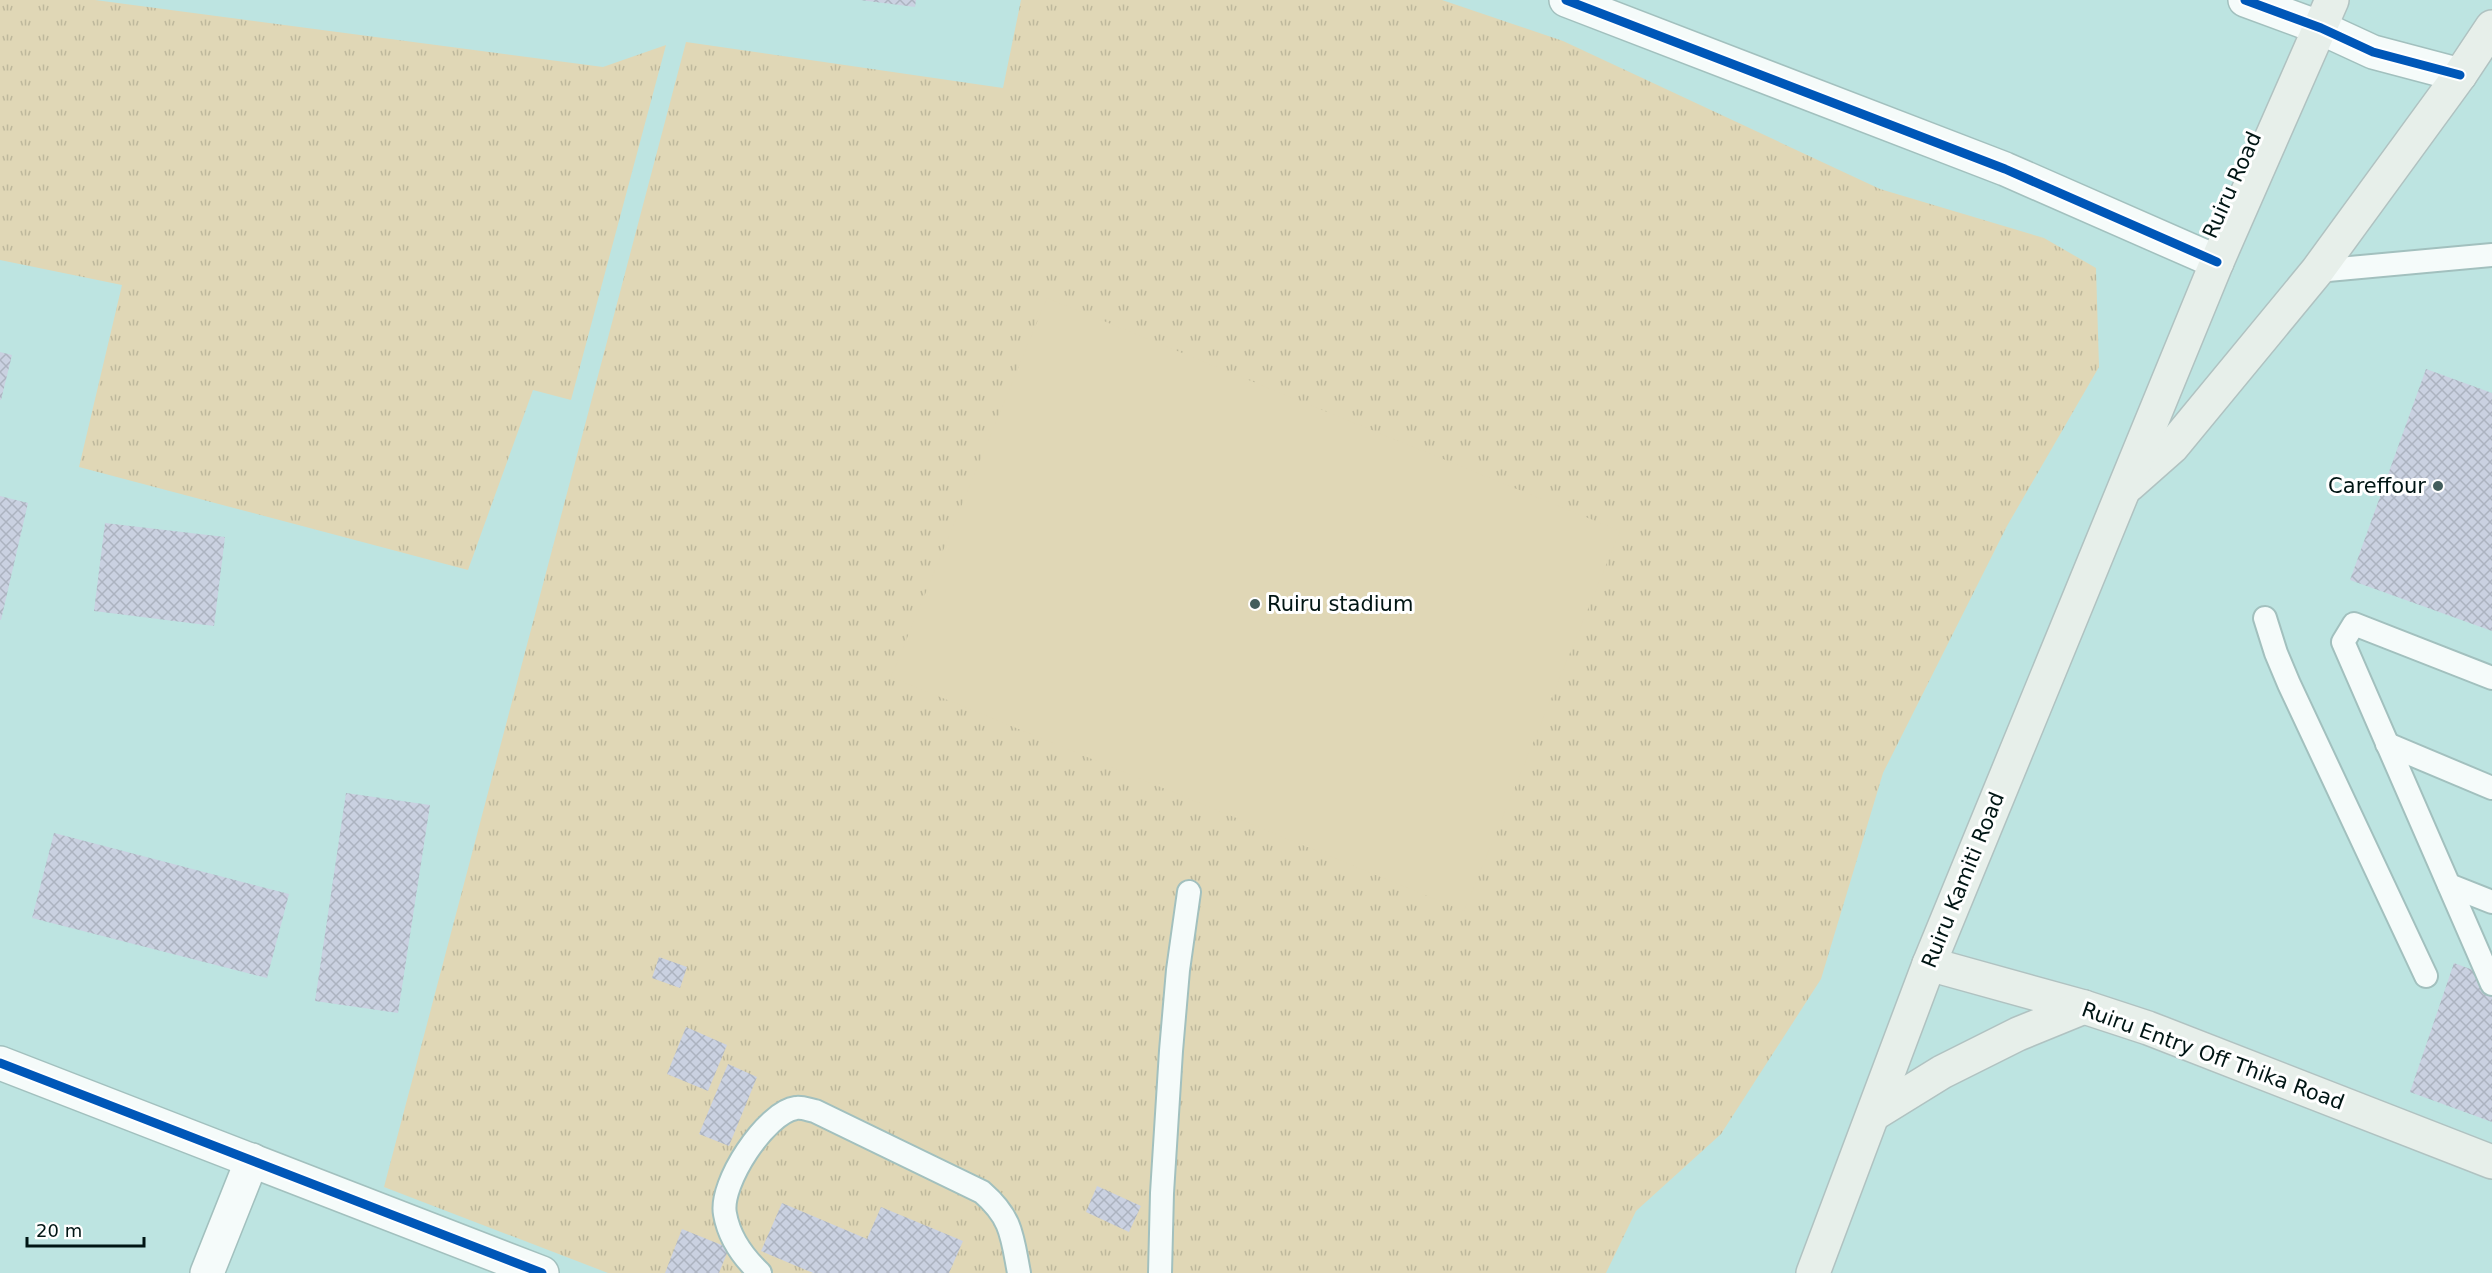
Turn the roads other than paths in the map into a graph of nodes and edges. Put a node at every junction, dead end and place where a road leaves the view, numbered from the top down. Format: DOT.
graph roads {
  1 [pos="1566,0"];
  2 [pos="2245,0"];
  3 [pos="2327,14"];
  4 [pos="2492,27"];
  5 [pos="2460,75"];
  6 [pos="2492,255"];
  7 [pos="2217,262"];
  8 [pos="2317,271"];
  9 [pos="2123,490"];
  10 [pos="2265,618"];
  11 [pos="2492,678"];
  12 [pos="2387,744"];
  13 [pos="2492,788"];
  14 [pos="2449,885"];
  15 [pos="1190,892"];
  16 [pos="2492,903"];
  17 [pos="1929,964"];
  18 [pos="2426,976"];
  19 [pos="2492,984"];
  20 [pos="2084,1007"];
  21 [pos="0,1063"];
  22 [pos="1874,1114"];
  23 [pos="252,1160"];
  24 [pos="2492,1162"];
  25 [pos="207,1273"];
  26 [pos="542,1273"];
  27 [pos="760,1273"];
  28 [pos="1019,1273"];
  29 [pos="1160,1273"];
  30 [pos="1812,1273"];
  1 -- 7 [label="street"];
  2 -- 3 [label="street"];
  3 -- 5 [label="street"];
  3 -- 7 [label="main road, Ruiru Road"];
  4 -- 5 [label="main road"];
  5 -- 8 [label="main road"];
  6 -- 8 [label="lane"];
  7 -- 9 [label="main road, Ruiru Road"];
  8 -- 9 [label="main road"];
  9 -- 17 [label="main road, Ruiru Kamiti Road"];
  10 -- 18 [label="lane"];
  11 -- 12 [label="lane"];
  12 -- 13 [label="lane"];
  12 -- 14 [label="lane"];
  14 -- 16 [label="lane"];
  14 -- 19 [label="lane"];
  15 -- 29 [label="lane"];
  17 -- 20 [label="main road, Ruiru Entry Off Thika Road"];
  17 -- 22 [label="main road, Ruiru Kamiti Road"];
  20 -- 22 [label="main road"];
  20 -- 24 [label="main road, Ruiru Entry Off Thika Road"];
  21 -- 23 [label="street"];
  22 -- 30 [label="main road, Ruiru Kamiti Road"];
  23 -- 25 [label="street"];
  23 -- 26 [label="street"];
  27 -- 28 [label="lane"];
}
